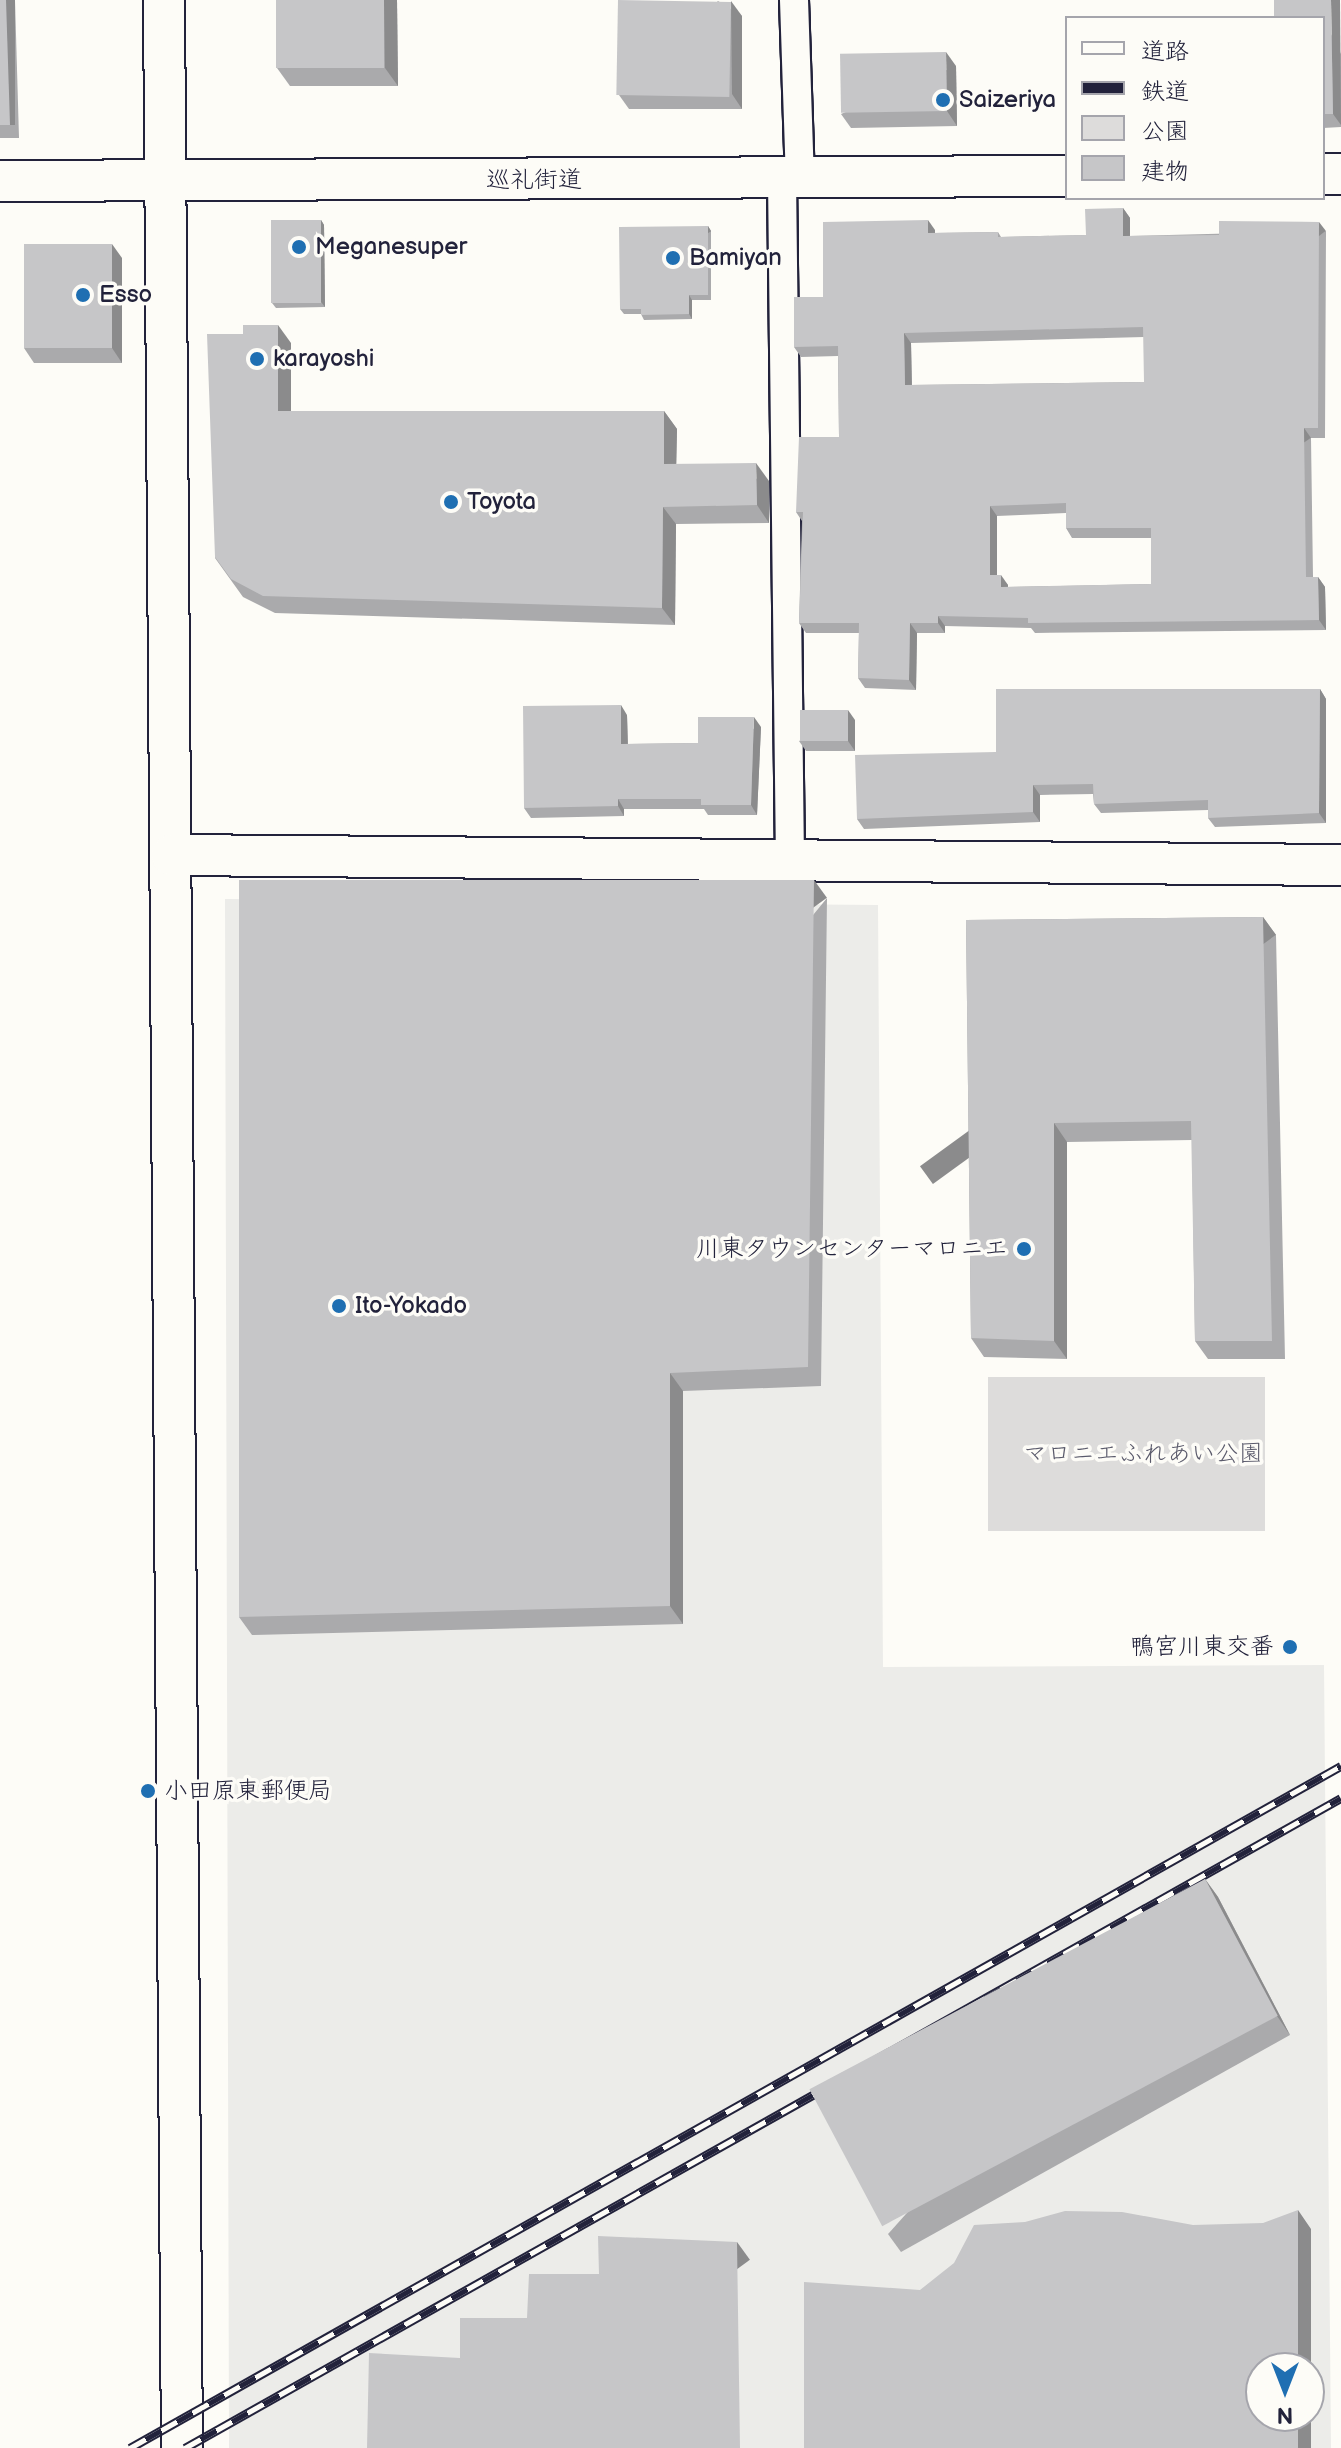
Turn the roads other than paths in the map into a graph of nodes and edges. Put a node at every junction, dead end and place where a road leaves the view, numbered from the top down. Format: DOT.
graph roads {
  1 [pos="164,0"];
  2 [pos="794,0"];
  3 [pos="1065,176"];
  4 [pos="791,178"];
  5 [pos="0,181"];
  6 [pos="162,182"];
  7 [pos="172,855"];
  8 [pos="790,859"];
  9 [pos="1341,865"];
  10 [pos="182,2448"];
  1 -- 6 [label="street"];
  2 -- 4 [label="street"];
  3 -- 4 [label="street, 巡礼街道"];
  4 -- 6 [label="street, 巡礼街道"];
  4 -- 8 [label="street"];
  5 -- 6 [label="street, 巡礼街道"];
  6 -- 7 [label="street"];
  7 -- 8 [label="street"];
  7 -- 10 [label="street"];
  8 -- 9 [label="street"];
}
